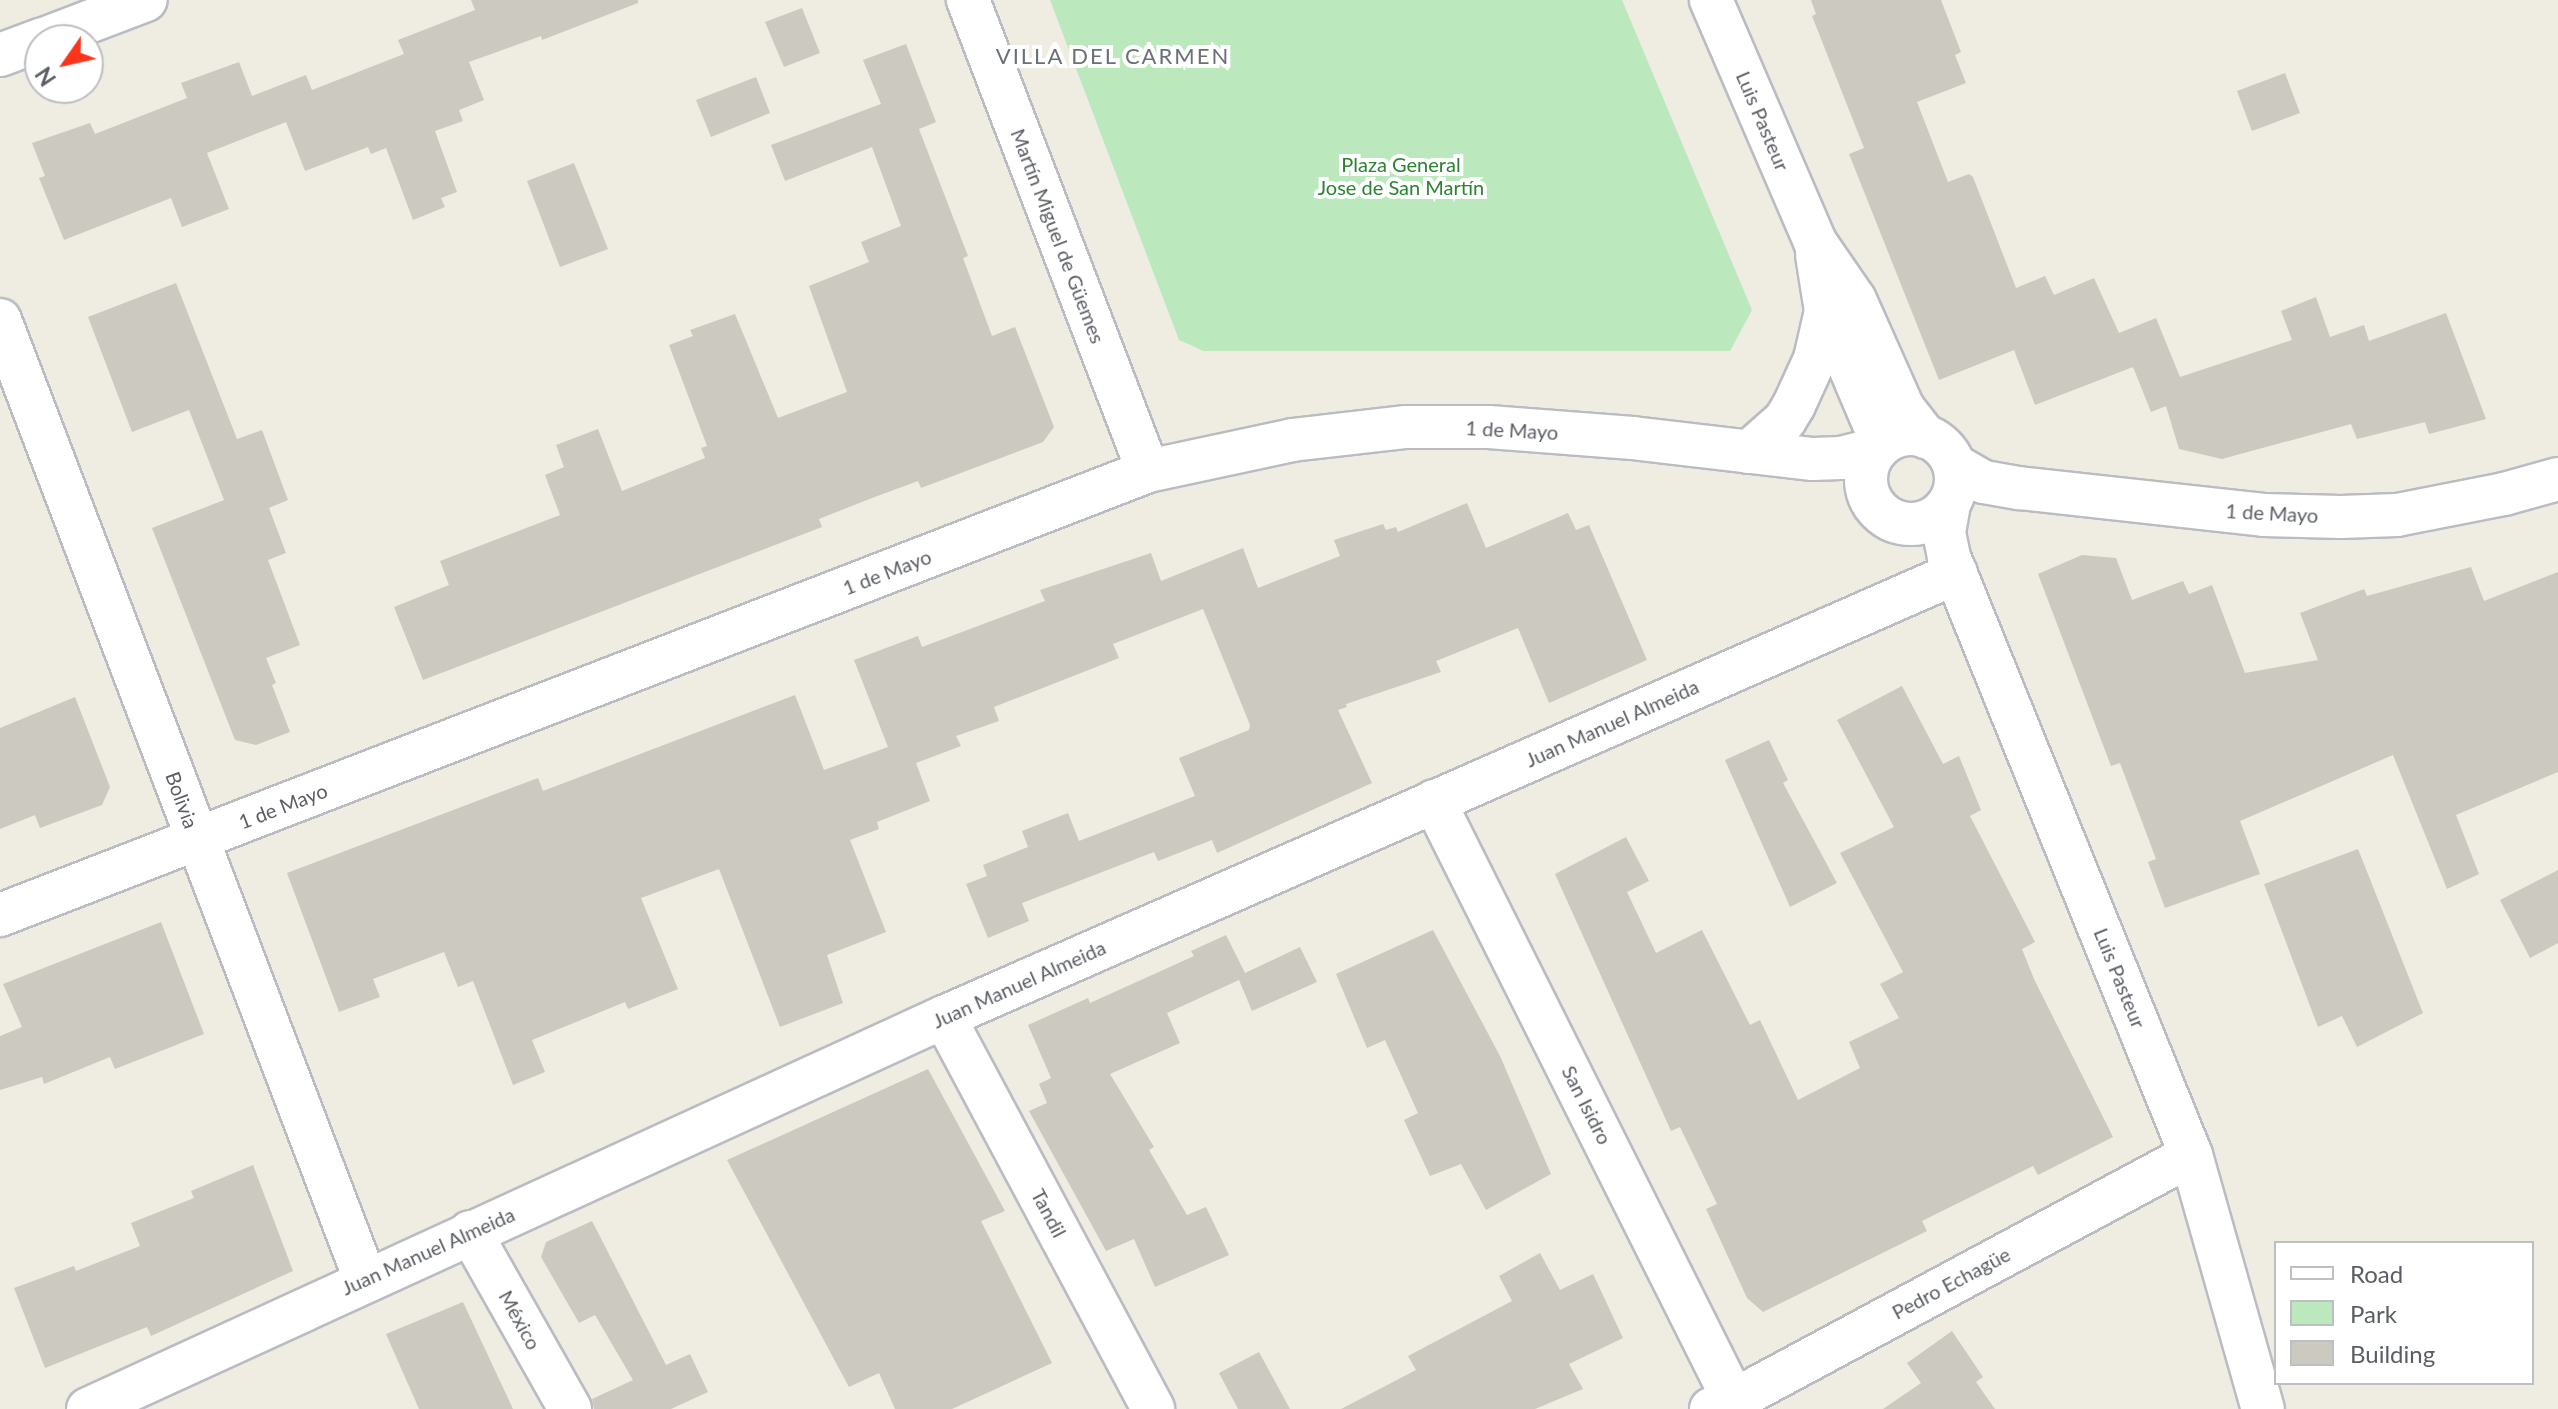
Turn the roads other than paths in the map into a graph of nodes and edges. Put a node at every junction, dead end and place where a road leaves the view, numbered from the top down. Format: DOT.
graph roads {
  1 [pos="146,0"];
  2 [pos="968,0"];
  3 [pos="1711,0"];
  4 [pos="82,24"];
  5 [pos="24,46"];
  6 [pos="0,55"];
  7 [pos="1815,242"];
  8 [pos="1826,311"];
  9 [pos="0,320"];
  10 [pos="1879,448"];
  11 [pos="1749,452"];
  12 [pos="1813,459"];
  13 [pos="1148,471"];
  14 [pos="2558,479"];
  15 [pos="1947,485"];
  16 [pos="1868,495"];
  17 [pos="1952,565"];
  18 [pos="1434,801"];
  19 [pos="197,839"];
  20 [pos="0,915"];
  21 [pos="944,1017"];
  22 [pos="2191,1155"];
  23 [pos="470,1232"];
  24 [pos="365,1279"];
  25 [pos="1728,1406"];
  26 [pos="88,1409"];
  27 [pos="570,1409"];
  28 [pos="1153,1409"];
  29 [pos="2263,1409"];
  1 -- 4 [label="street"];
  2 -- 13 [label="street, Martín Miguel de Güemes"];
  3 -- 7 [label="street, Luis Pasteur"];
  5 -- 6 [label="street"];
  7 -- 8 [label="street, Luis Pasteur"];
  7 -- 15 [label="street, Luis Pasteur"];
  8 -- 10 [label="street, Luis Pasteur"];
  8 -- 11 [label="street, Luis Pasteur"];
  9 -- 19 [label="street, Bolivia"];
  10 -- 12 [label="street, 1 de Mayo"];
  10 -- 15 [label="street, 1 de Mayo"];
  10 -- 16 [label="street"];
  11 -- 12 [label="street, 1 de Mayo"];
  11 -- 13 [label="street, 1 de Mayo"];
  12 -- 16 [label="street, 1 de Mayo"];
  13 -- 19 [label="street, 1 de Mayo"];
  14 -- 15 [label="street, 1 de Mayo"];
  15 -- 16 [label="street, 1 de Mayo"];
  15 -- 17 [label="street, Luis Pasteur"];
  17 -- 18 [label="street, Juan Manuel Almeida"];
  17 -- 22 [label="street, Luis Pasteur"];
  18 -- 21 [label="street, Juan Manuel Almeida"];
  18 -- 25 [label="street, San Isidro"];
  19 -- 20 [label="street, 1 de Mayo"];
  19 -- 24 [label="street, Bolivia"];
  21 -- 23 [label="street, Juan Manuel Almeida"];
  21 -- 28 [label="street, Tandil"];
  22 -- 25 [label="street, Pedro Echagüe"];
  22 -- 29 [label="street, Luis Pasteur"];
  23 -- 24 [label="street, Juan Manuel Almeida"];
  23 -- 27 [label="street, México"];
  24 -- 26 [label="street, Juan Manuel Almeida"];
}
